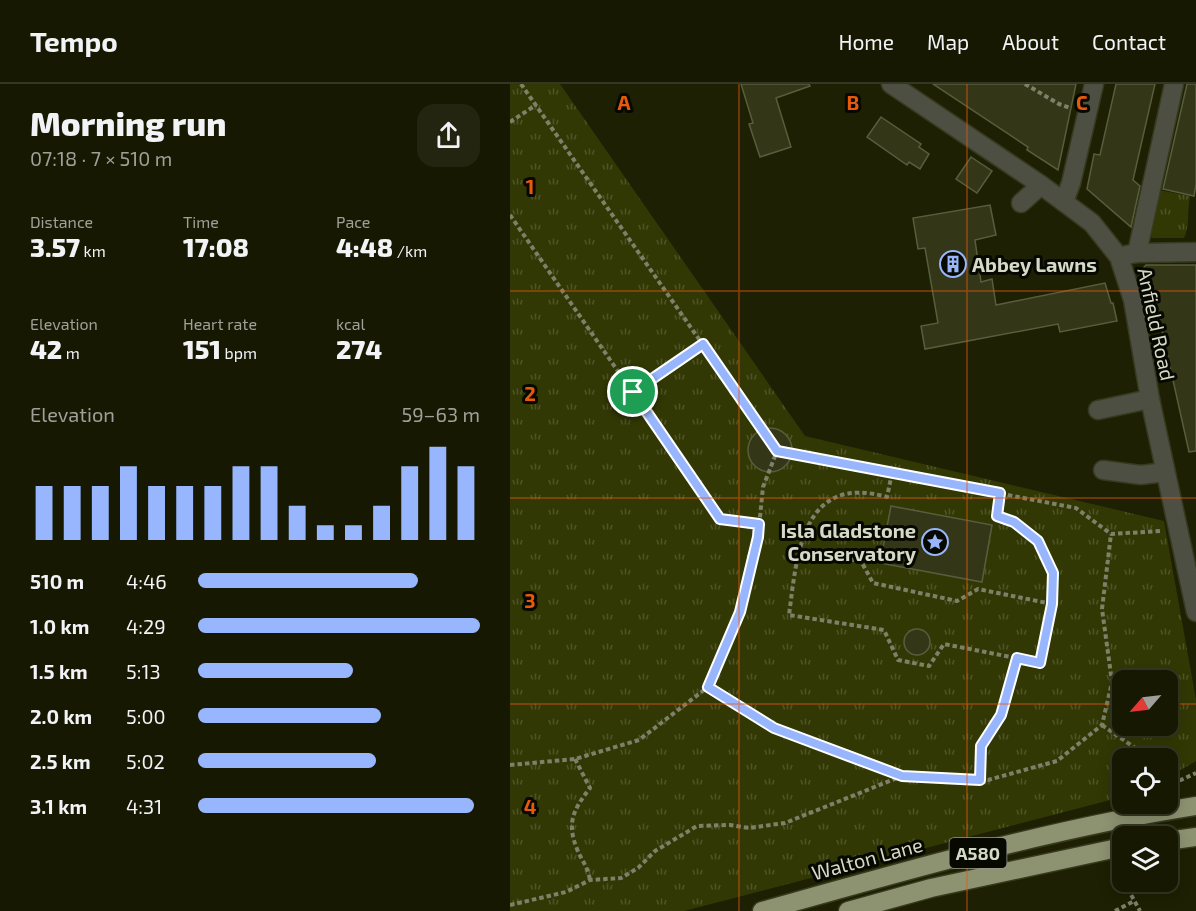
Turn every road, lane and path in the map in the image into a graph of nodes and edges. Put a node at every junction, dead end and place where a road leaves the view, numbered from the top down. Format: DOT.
graph roads {
  1 [pos="521,84"];
  2 [pos="891,84"];
  3 [pos="1025,84"];
  4 [pos="1094,84"];
  5 [pos="1174,84"];
  6 [pos="536,105"];
  7 [pos="1088,115"];
  8 [pos="510,122"];
  9 [pos="1041,185"];
  10 [pos="1064,202"];
  11 [pos="1021,203"];
  12 [pos="510,215"];
  13 [pos="1196,252"];
  14 [pos="1128,255"];
  15 [pos="703,344"];
  16 [pos="633,392"];
  17 [pos="1150,399"];
  18 [pos="1098,410"];
  19 [pos="777,451"];
  20 [pos="1103,470"];
  21 [pos="1165,472"];
  22 [pos="891,473"];
  23 [pos="1000,493"];
  24 [pos="759,524"];
  25 [pos="1178,531"];
  26 [pos="1111,534"];
  27 [pos="798,551"];
  28 [pos="1052,604"];
  29 [pos="1195,604"];
  30 [pos="1017,658"];
  31 [pos="708,687"];
  32 [pos="1102,724"];
  33 [pos="1136,748"];
  34 [pos="575,759"];
  35 [pos="510,765"];
  36 [pos="1196,773"];
  37 [pos="902,776"];
  38 [pos="1178,778"];
  39 [pos="980,780"];
  40 [pos="1196,806"];
  41 [pos="1196,837"];
  42 [pos="1178,839"];
  43 [pos="1112,849"];
  44 [pos="590,880"];
  45 [pos="1129,892"];
  46 [pos="1134,902"];
  47 [pos="510,905"];
  48 [pos="852,910"];
  49 [pos="762,911"];
  50 [pos="1115,911"];
  51 [pos="1140,911"];
  1 -- 6 [label="path"];
  2 -- 9 [label="street, Anfield Road"];
  3 -- 7 [label="path"];
  4 -- 7 [label="street"];
  5 -- 14 [label="street"];
  6 -- 8 [label="path"];
  6 -- 15 [label="path"];
  7 -- 10 [label="street"];
  9 -- 10 [label="street, Anfield Road"];
  9 -- 11 [label="street"];
  10 -- 14 [label="street, Anfield Road"];
  12 -- 16 [label="path"];
  13 -- 14 [label="street"];
  14 -- 17 [label="street, Anfield Road"];
  15 -- 16 [label="path"];
  15 -- 19 [label="path"];
  16 -- 24 [label="path"];
  17 -- 18 [label="street"];
  17 -- 21 [label="street, Anfield Road"];
  19 -- 22 [label="path"];
  19 -- 24 [label="path"];
  20 -- 21 [label="street"];
  21 -- 25 [label="street, Anfield Road"];
  22 -- 23 [label="path"];
  22 -- 27 [label="path"];
  23 -- 26 [label="path"];
  23 -- 28 [label="path"];
  24 -- 31 [label="path"];
  25 -- 26 [label="path"];
  25 -- 29 [label="street, Anfield Road"];
  26 -- 32 [label="path"];
  27 -- 28 [label="path"];
  27 -- 30 [label="path"];
  28 -- 30 [label="path"];
  30 -- 39 [label="path"];
  31 -- 34 [label="path"];
  31 -- 37 [label="path"];
  32 -- 33 [label="path"];
  32 -- 39 [label="path"];
  34 -- 35 [label="path"];
  34 -- 44 [label="path"];
  36 -- 38 [label="path"];
  37 -- 39 [label="path"];
  37 -- 44 [label="path"];
  40 -- 49 [label="highway, Walton Lane / A580"];
  41 -- 42 [label="highway"];
  43 -- 48 [label="highway, A580"];
  44 -- 47 [label="path"];
  45 -- 46 [label="path"];
  46 -- 50 [label="path"];
  46 -- 51 [label="path"];
}
